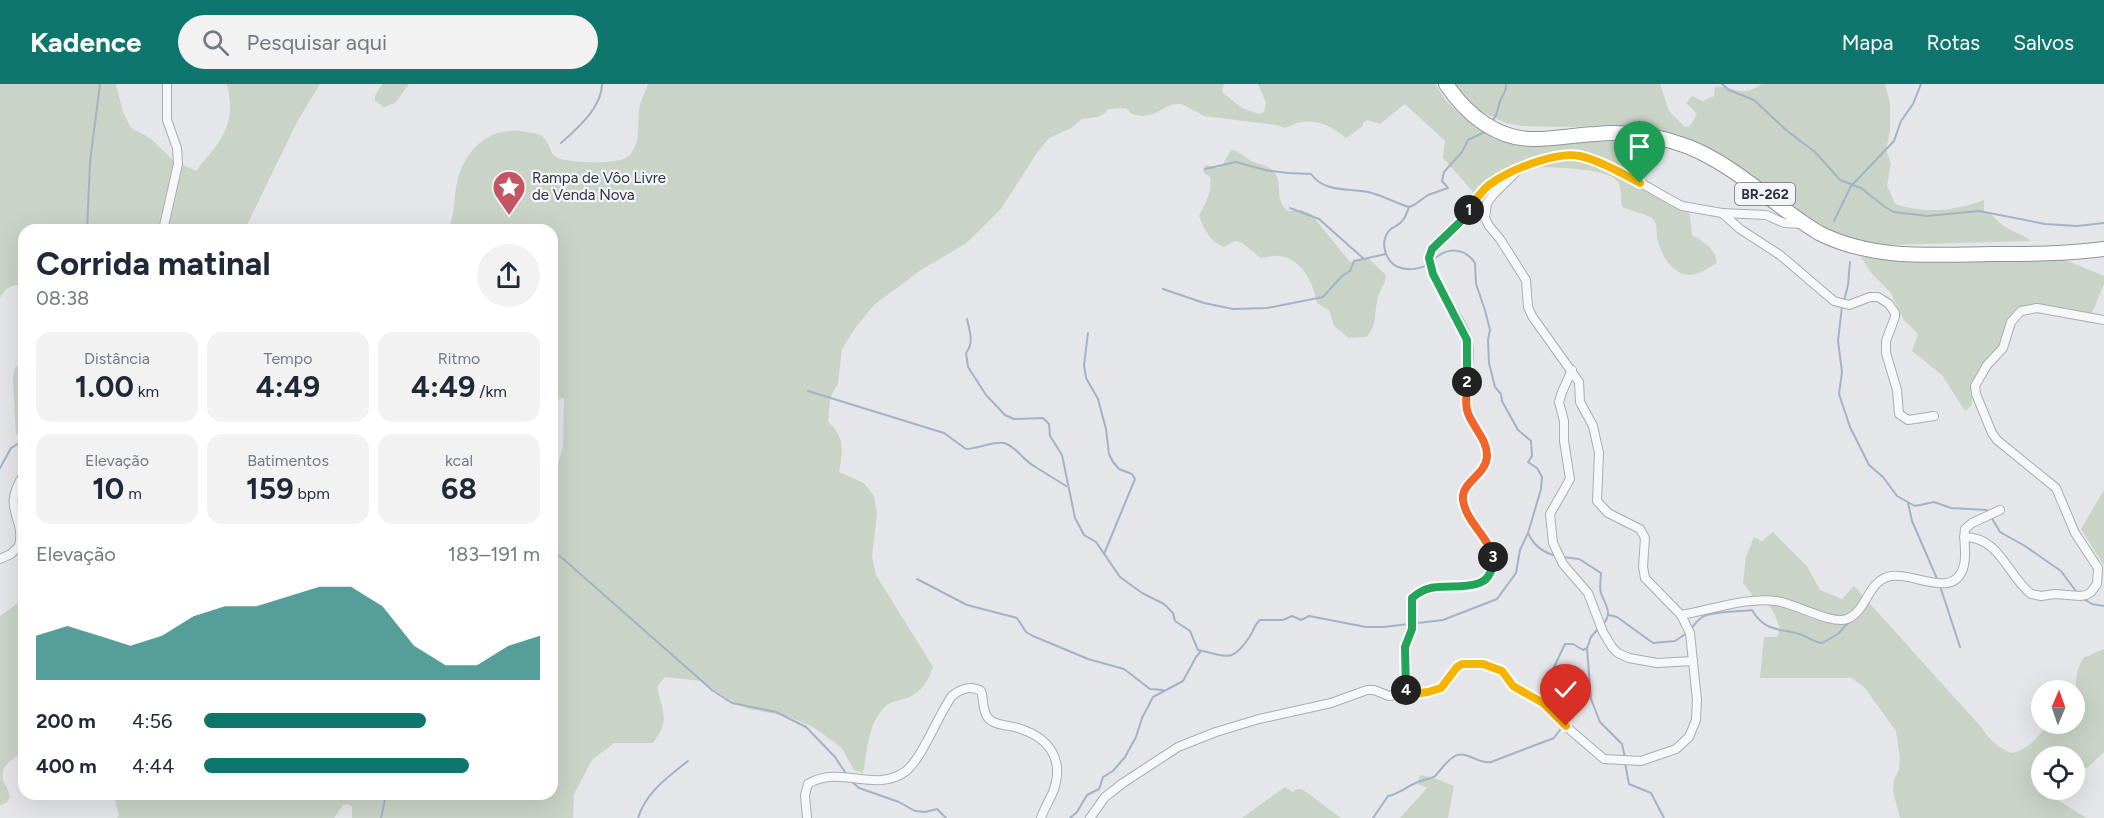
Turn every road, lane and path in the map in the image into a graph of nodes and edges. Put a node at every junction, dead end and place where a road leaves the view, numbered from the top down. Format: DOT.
graph roads {
  1 [pos="167,84"];
  2 [pos="1446,84"];
  3 [pos="1518,170"];
  4 [pos="1722,213"];
  5 [pos="164,224"];
  6 [pos="1805,225"];
  7 [pos="2104,249"];
  8 [pos="2104,320"];
  9 [pos="1572,370"];
  10 [pos="1934,416"];
  11 [pos="18,483"];
  12 [pos="2000,510"];
  13 [pos="18,527"];
  14 [pos="1964,537"];
  15 [pos="18,547"];
  16 [pos="0,559"];
  17 [pos="1682,615"];
  18 [pos="1693,661"];
  19 [pos="1406,695"];
  20 [pos="807,818"];
  21 [pos="1041,818"];
  22 [pos="1090,818"];
  1 -- 5 [label="street"];
  2 -- 6 [label="highway, BR-262"];
  3 -- 4 [label="street"];
  3 -- 9 [label="street"];
  3 -- 19 [label="street"];
  4 -- 6 [label="street"];
  4 -- 10 [label="street"];
  6 -- 7 [label="highway, BR-262"];
  8 -- 14 [label="street"];
  9 -- 17 [label="street"];
  9 -- 18 [label="street"];
  11 -- 13 [label="street"];
  12 -- 14 [label="street"];
  14 -- 17 [label="street"];
  15 -- 16 [label="street"];
  17 -- 18 [label="street"];
  18 -- 19 [label="street"];
  19 -- 22 [label="street"];
  20 -- 21 [label="street"];
}
